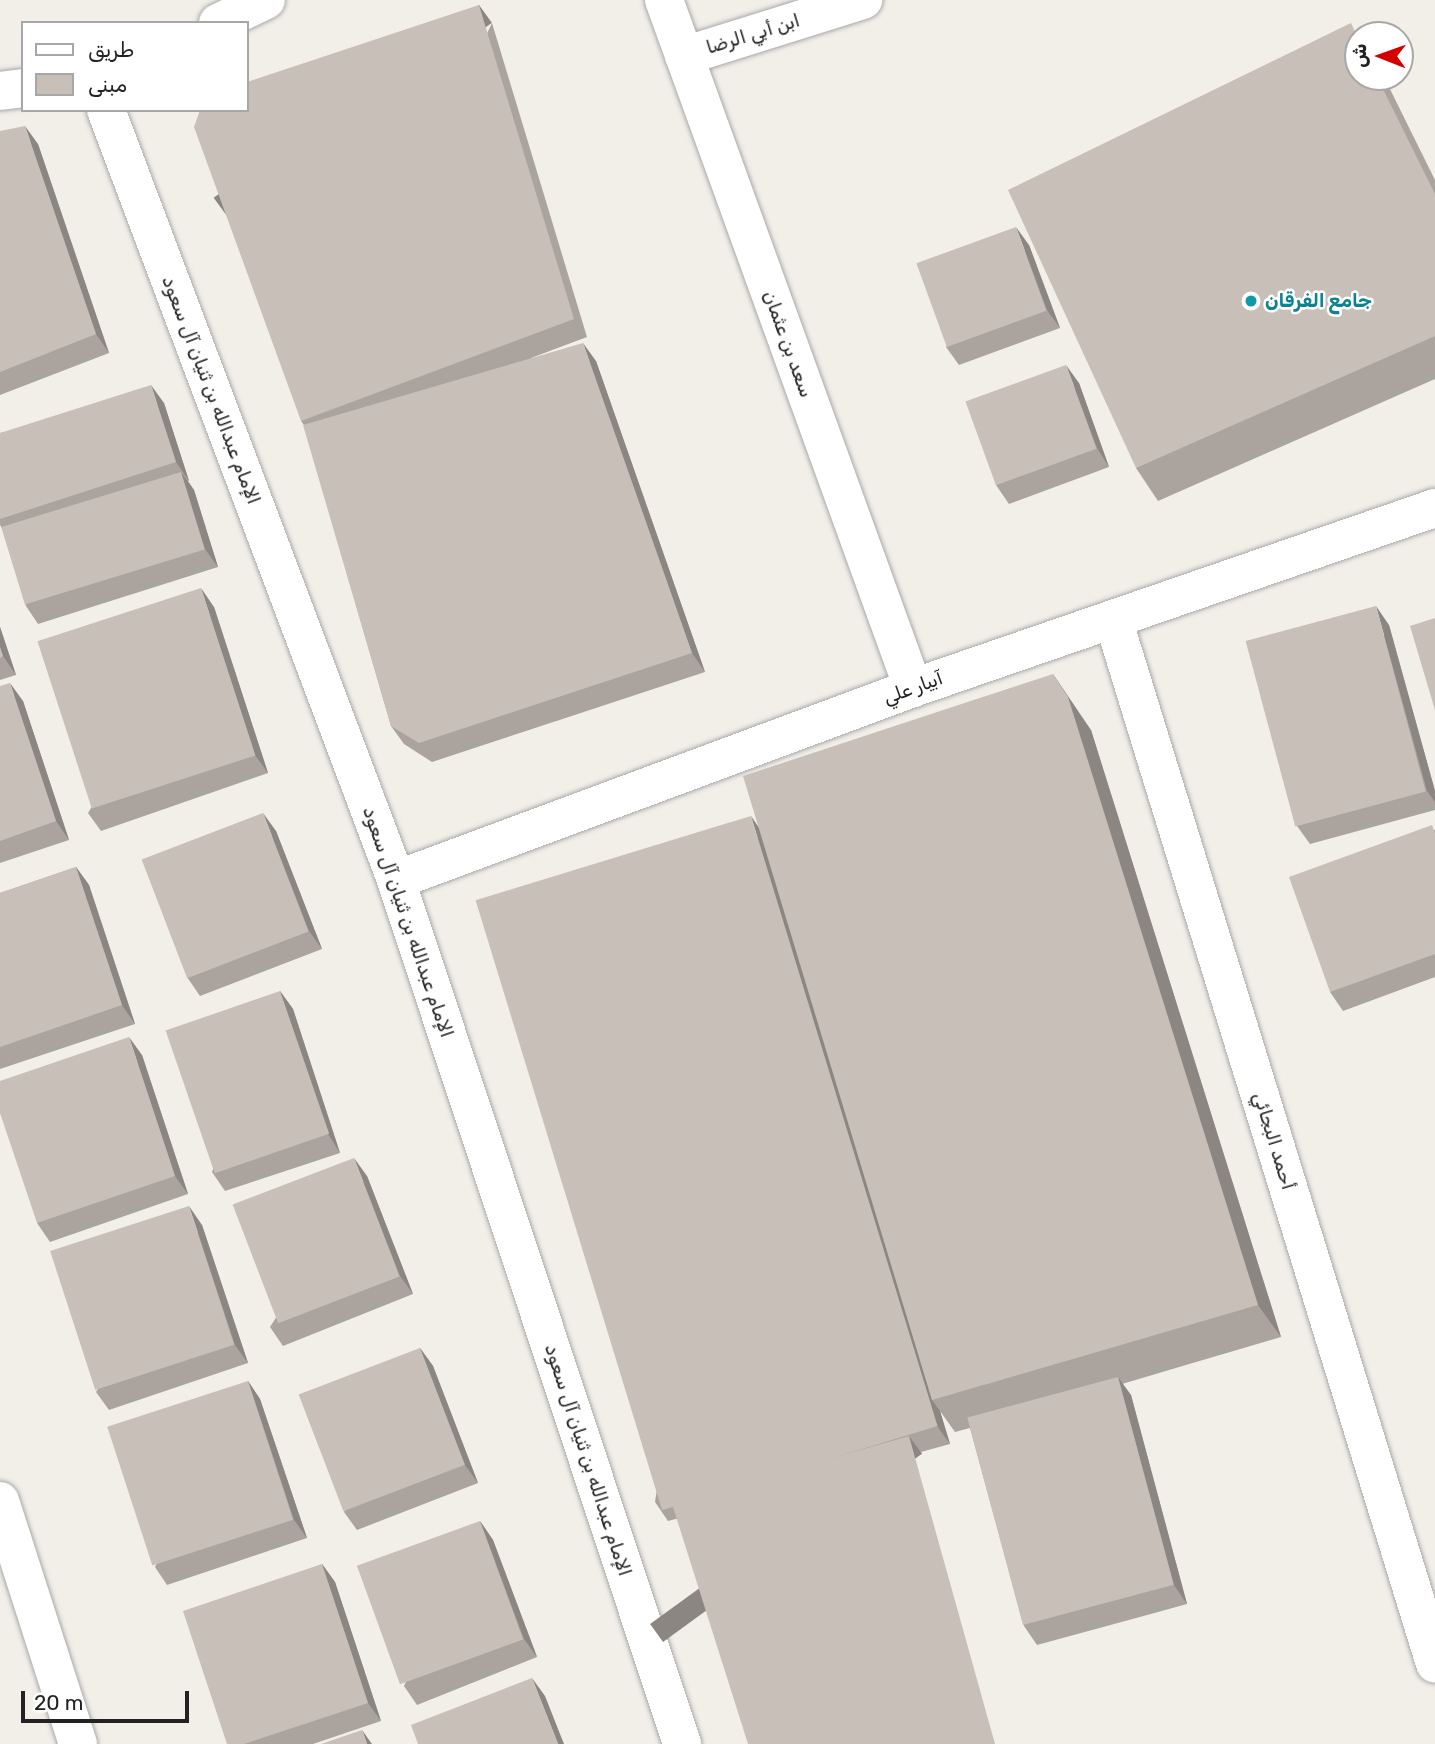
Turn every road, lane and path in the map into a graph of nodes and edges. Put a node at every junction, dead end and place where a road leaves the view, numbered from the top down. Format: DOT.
graph roads {
  1 [pos="266,0"];
  2 [pos="664,0"];
  3 [pos="863,0"];
  4 [pos="222,21"];
  5 [pos="684,56"];
  6 [pos="21,88"];
  7 [pos="0,91"];
  8 [pos="107,112"];
  9 [pos="1435,508"];
  10 [pos="1113,619"];
  11 [pos="913,688"];
  12 [pos="396,880"];
  13 [pos="0,1501"];
  14 [pos="1435,1664"];
  15 [pos="78,1744"];
  16 [pos="682,1744"];
  1 -- 4 [label="street"];
  2 -- 5 [label="street, سعد بن عثمان"];
  3 -- 5 [label="street, ابن أبي الرضا"];
  5 -- 11 [label="street, سعد بن عثمان"];
  6 -- 7 [label="street"];
  8 -- 12 [label="street, الإمام عبدالله بن ثنيان آل سعود"];
  9 -- 10 [label="street, آبيار علي"];
  10 -- 11 [label="street, آبيار علي"];
  10 -- 14 [label="street, أحمد البجائي"];
  11 -- 12 [label="street, آبيار علي"];
  12 -- 16 [label="street, الإمام عبدالله بن ثنيان آل سعود"];
  13 -- 15 [label="street"];
}
